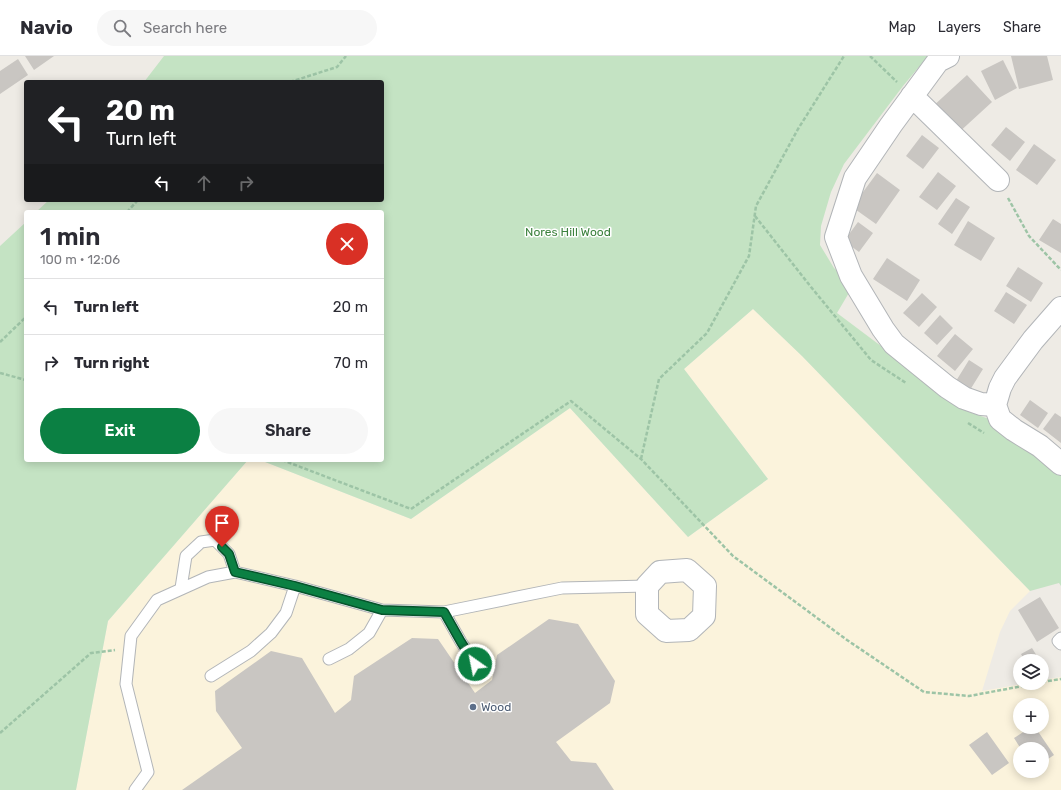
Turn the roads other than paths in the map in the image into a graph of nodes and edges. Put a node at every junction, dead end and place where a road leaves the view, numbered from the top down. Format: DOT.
graph roads {
  1 [pos="948,56"];
  2 [pos="912,96"];
  3 [pos="998,180"];
  4 [pos="1061,308"];
  5 [pos="995,405"];
  6 [pos="1061,464"];
  7 [pos="235,572"];
  8 [pos="295,586"];
  9 [pos="646,586"];
  10 [pos="181,588"];
  11 [pos="382,610"];
  12 [pos="444,612"];
  13 [pos="1061,638"];
  14 [pos="1061,644"];
  15 [pos="329,659"];
  16 [pos="482,674"];
  17 [pos="211,676"];
  18 [pos="135,790"];
  1 -- 2 [label="street"];
  2 -- 3 [label="street"];
  2 -- 5 [label="street"];
  4 -- 5 [label="street"];
  5 -- 6 [label="street"];
  7 -- 8 [label="lane"];
  7 -- 10 [label="lane"];
  7 -- 10 [label="lane"];
  8 -- 11 [label="lane"];
  8 -- 17 [label="lane"];
  9 -- 12 [label="lane"];
  10 -- 18 [label="lane"];
  11 -- 12 [label="lane"];
  11 -- 15 [label="lane"];
  12 -- 16 [label="lane"];
  13 -- 14 [label="lane"];
}
